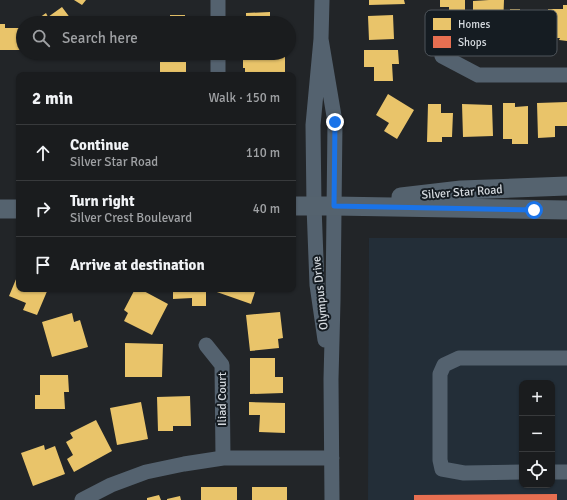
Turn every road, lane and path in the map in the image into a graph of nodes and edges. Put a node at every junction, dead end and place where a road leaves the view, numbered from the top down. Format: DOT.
graph roads {
  1 [pos="218,0"];
  2 [pos="322,0"];
  3 [pos="218,16"];
  4 [pos="321,39"];
  5 [pos="442,56"];
  6 [pos="218,60"];
  7 [pos="218,72"];
  8 [pos="567,75"];
  9 [pos="567,186"];
  10 [pos="567,201"];
  11 [pos="296,206"];
  12 [pos="314,206"];
  13 [pos="334,206"];
  14 [pos="0,209"];
  15 [pos="16,209"];
  16 [pos="534,210"];
  17 [pos="567,210"];
  18 [pos="206,345"];
  19 [pos="567,358"];
  20 [pos="331,379"];
  21 [pos="223,458"];
  22 [pos="332,458"];
  23 [pos="519,472"];
  24 [pos="555,472"];
  25 [pos="567,472"];
  26 [pos="82,500"];
  27 [pos="332,500"];
  1 -- 3 [label="street"];
  2 -- 4 [label="street"];
  4 -- 12 [label="street, Olympus Drive"];
  4 -- 13 [label="street, Olympus Drive"];
  5 -- 8 [label="street"];
  6 -- 7 [label="street"];
  9 -- 13 [label="main road, Silver Star Road"];
  10 -- 16 [label="main road"];
  11 -- 12 [label="main road, Silver Star Road"];
  12 -- 13 [label="main road, Silver Star Road"];
  12 -- 20 [label="street, Olympus Drive"];
  13 -- 16 [label="main road, Silver Star Road"];
  13 -- 20 [label="street, Olympus Drive"];
  14 -- 15 [label="main road"];
  16 -- 17 [label="main road, Silver Star Road"];
  18 -- 21 [label="street, Iliad Court"];
  19 -- 23 [label="street"];
  20 -- 22 [label="street, Olympus Drive"];
  21 -- 22 [label="street"];
  21 -- 26 [label="street"];
  22 -- 27 [label="street, Olympus Drive"];
  24 -- 25 [label="street"];
}
